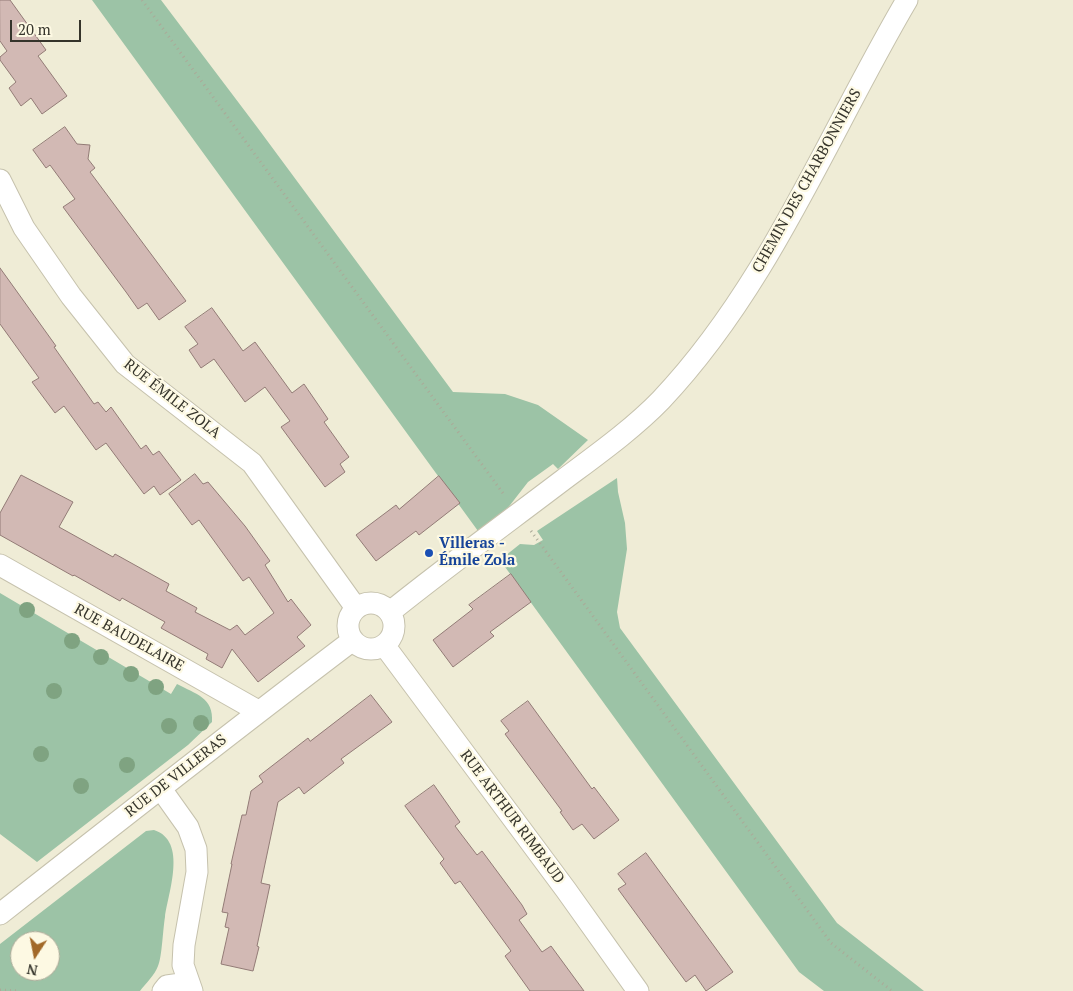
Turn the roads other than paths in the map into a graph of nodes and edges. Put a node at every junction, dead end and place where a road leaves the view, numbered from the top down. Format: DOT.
graph roads {
  1 [pos="907,0"];
  2 [pos="0,180"];
  3 [pos="0,565"];
  4 [pos="356,608"];
  5 [pos="390,612"];
  6 [pos="353,640"];
  7 [pos="384,645"];
  8 [pos="258,711"];
  9 [pos="160,789"];
  10 [pos="0,914"];
  11 [pos="190,987"];
  12 [pos="163,991"];
  13 [pos="638,991"];
  1 -- 5 [label="street, CHEMIN DES CHARBONNIERS"];
  2 -- 4 [label="street, RUE ÉMILE ZOLA"];
  3 -- 8 [label="street, RUE BAUDELAIRE"];
  4 -- 5 [label="street"];
  4 -- 6 [label="street"];
  5 -- 7 [label="street"];
  6 -- 7 [label="street"];
  6 -- 8 [label="street, RUE DE VILLERAS"];
  7 -- 13 [label="street, RUE ARTHUR RIMBAUD"];
  8 -- 9 [label="street, RUE DE VILLERAS"];
  9 -- 10 [label="street, RUE DE VILLERAS"];
  9 -- 11 [label="street"];
  11 -- 12 [label="street"];
}
